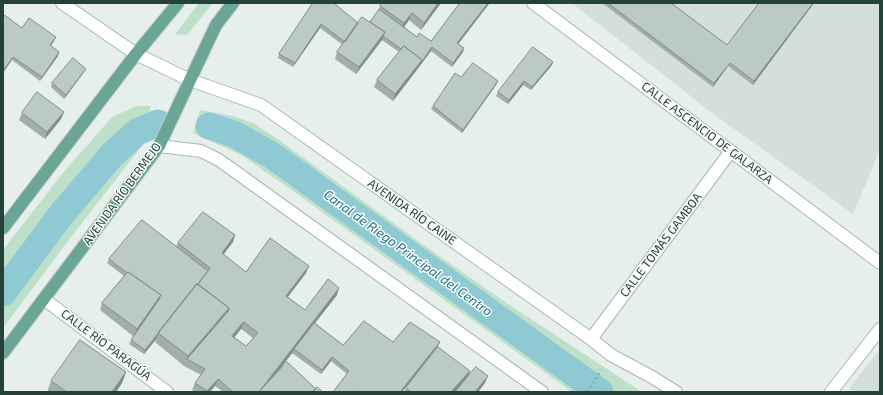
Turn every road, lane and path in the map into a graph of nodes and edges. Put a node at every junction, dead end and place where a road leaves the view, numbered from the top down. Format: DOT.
graph roads {
  1 [pos="62,3"];
  2 [pos="178,3"];
  3 [pos="233,3"];
  4 [pos="533,3"];
  5 [pos="136,54"];
  6 [pos="190,80"];
  7 [pos="160,146"];
  8 [pos="731,151"];
  9 [pos="3,228"];
  10 [pos="880,263"];
  11 [pos="44,298"];
  12 [pos="880,329"];
  13 [pos="591,339"];
  14 [pos="3,353"];
  15 [pos="596,378"];
  16 [pos="589,391"];
  17 [pos="167,392"];
  18 [pos="542,392"];
  19 [pos="676,392"];
  20 [pos="830,392"];
  1 -- 5 [label="street, AVENIDA RÍO CAINE"];
  2 -- 5 [label="main road"];
  3 -- 6 [label="main road, AVENIDA RÍO BERMEJO"];
  4 -- 8 [label="street, CALLE ASCENCIO DE GALARZA"];
  5 -- 6 [label="street, AVENIDA RÍO CAINE"];
  5 -- 9 [label="main road"];
  6 -- 7 [label="main road, AVENIDA RÍO BERMEJO"];
  6 -- 13 [label="street, AVENIDA RÍO CAINE"];
  7 -- 11 [label="main road, AVENIDA RÍO BERMEJO"];
  7 -- 18 [label="street"];
  8 -- 10 [label="street, CALLE ASCENCIO DE GALARZA"];
  8 -- 13 [label="street, CALLE TOMÁS GAMBOA"];
  11 -- 14 [label="main road, AVENIDA RÍO BERMEJO"];
  11 -- 17 [label="street, CALLE RÍO PARAGÚA"];
  12 -- 20 [label="street"];
  13 -- 19 [label="street, AVENIDA RÍO CAINE"];
  15 -- 16 [label="path"];
}
